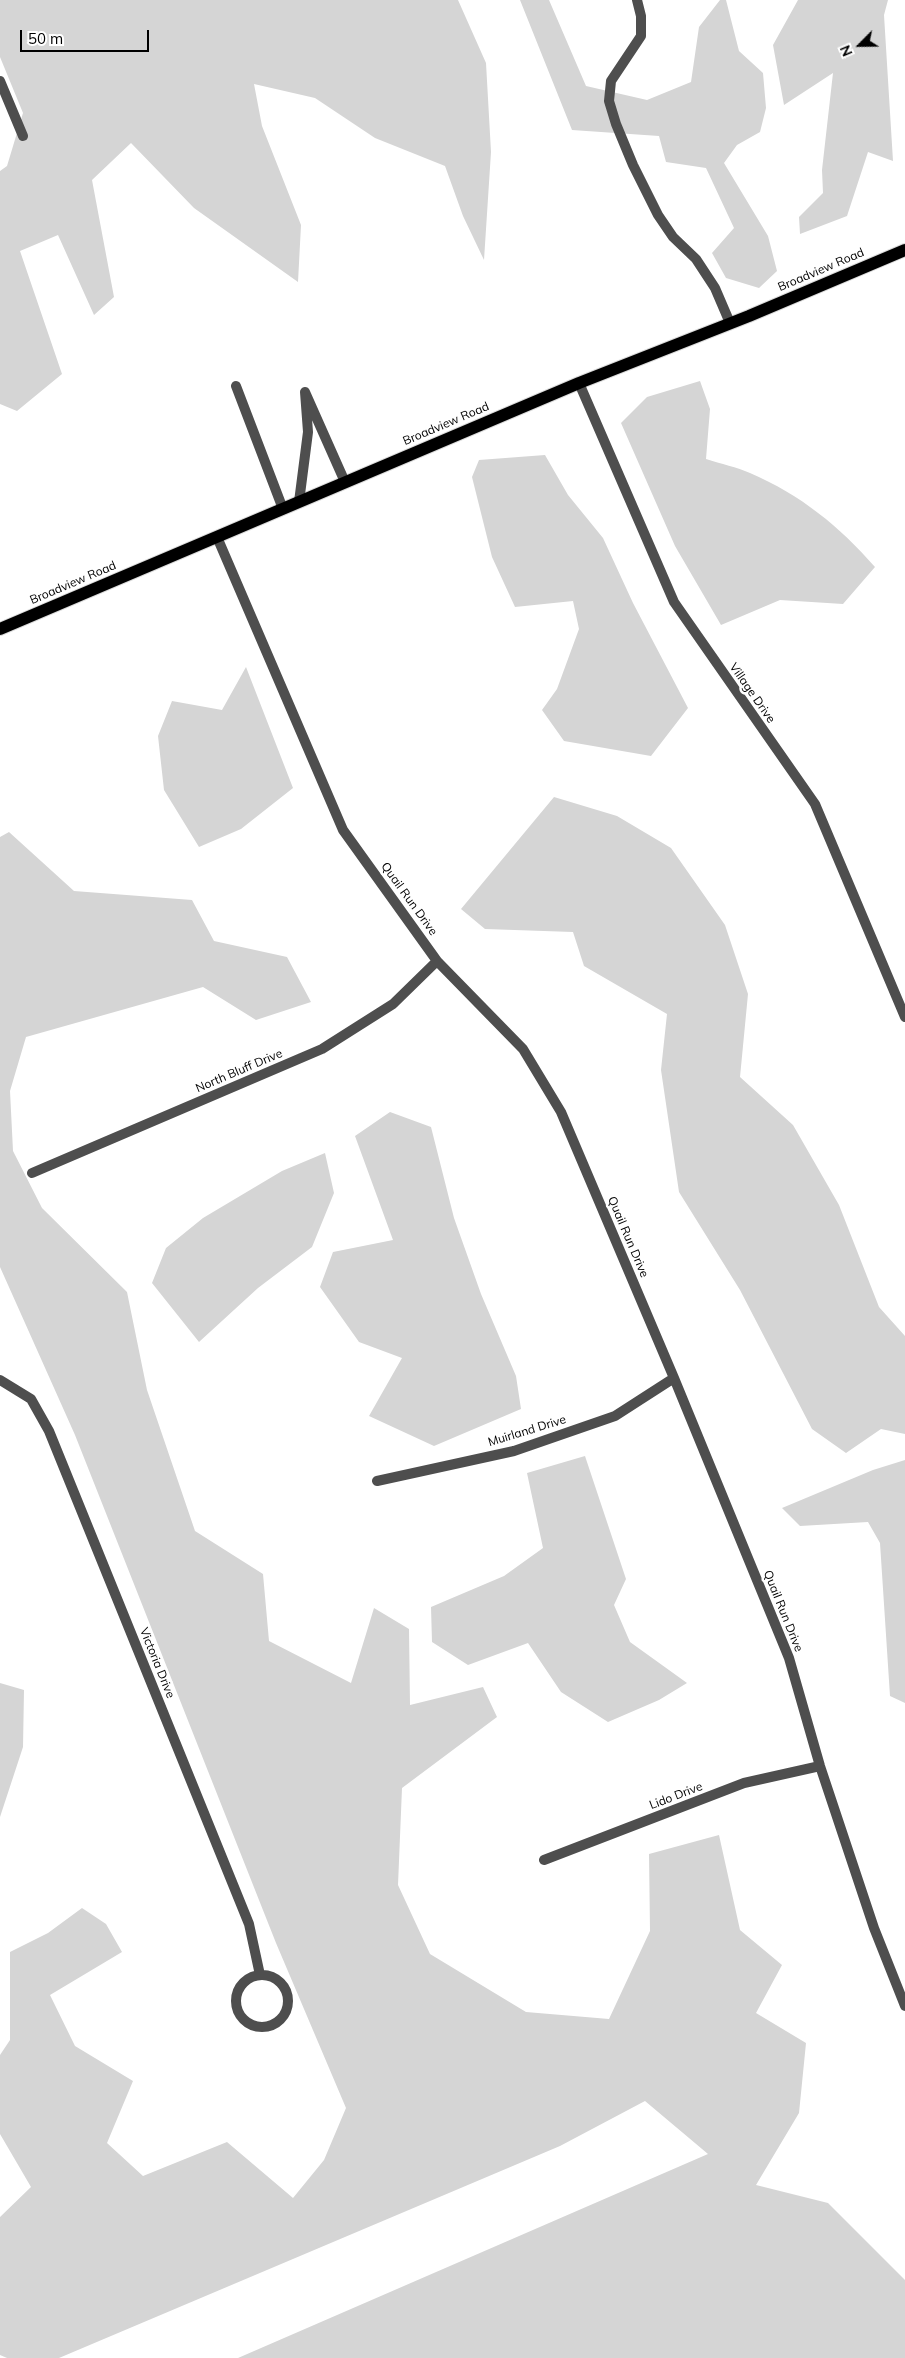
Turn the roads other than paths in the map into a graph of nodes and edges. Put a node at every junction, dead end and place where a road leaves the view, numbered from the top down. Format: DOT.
graph roads {
  1 [pos="637,0"];
  2 [pos="0,80"];
  3 [pos="23,136"];
  4 [pos="905,250"];
  5 [pos="730,323"];
  6 [pos="579,383"];
  7 [pos="236,386"];
  8 [pos="345,482"];
  9 [pos="298,502"];
  10 [pos="283,509"];
  11 [pos="217,538"];
  12 [pos="0,629"];
  13 [pos="437,961"];
  14 [pos="905,1017"];
  15 [pos="32,1173"];
  16 [pos="674,1378"];
  17 [pos="0,1380"];
  18 [pos="377,1481"];
  19 [pos="820,1766"];
  20 [pos="544,1860"];
  21 [pos="260,1975"];
  22 [pos="905,2006"];
  1 -- 5 [label="street"];
  2 -- 3 [label="street"];
  4 -- 5 [label="main road, Broadview Road"];
  5 -- 6 [label="main road, Broadview Road"];
  6 -- 8 [label="main road, Broadview Road"];
  6 -- 14 [label="street, Village Drive"];
  7 -- 10 [label="street"];
  8 -- 9 [label="main road, Broadview Road"];
  8 -- 9 [label="street"];
  9 -- 10 [label="main road, Broadview Road"];
  10 -- 11 [label="main road, Broadview Road"];
  11 -- 12 [label="main road, Broadview Road"];
  11 -- 13 [label="street, Quail Run Drive"];
  13 -- 15 [label="street, North Bluff Drive"];
  13 -- 16 [label="street, Quail Run Drive"];
  16 -- 18 [label="street, Muirland Drive"];
  16 -- 19 [label="street, Quail Run Drive"];
  17 -- 21 [label="street, Victoria Drive"];
  19 -- 20 [label="street, Lido Drive"];
  19 -- 22 [label="street, Quail Run Drive"];
  21 -- 21 [label="street"];
}
